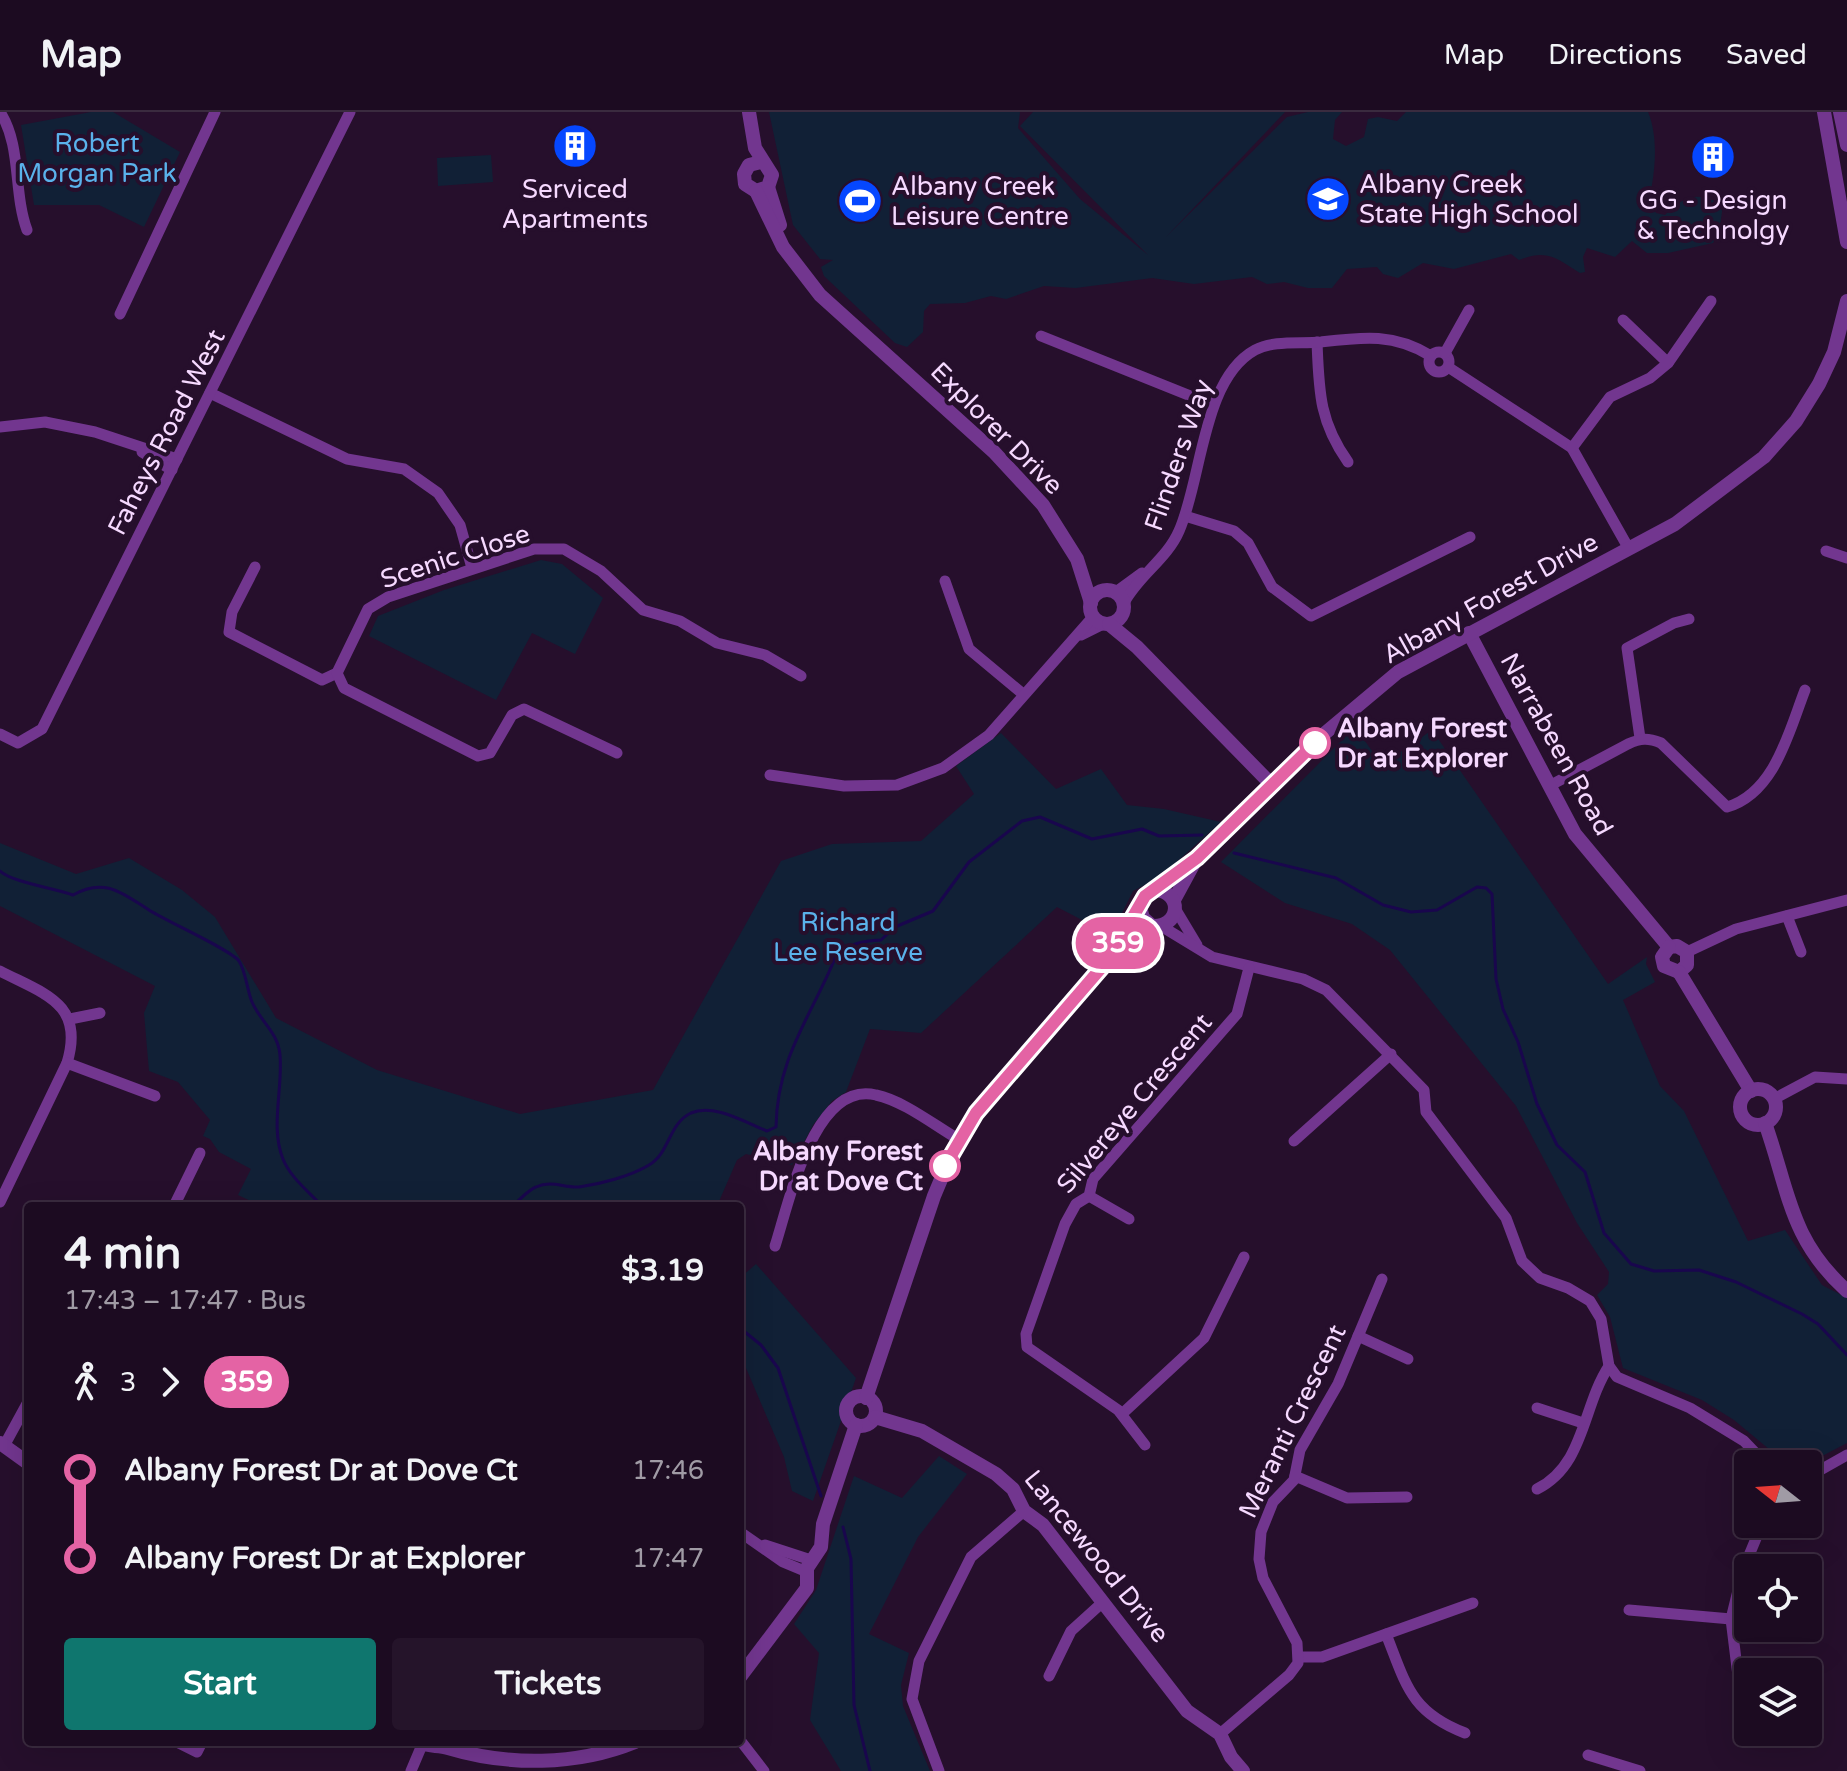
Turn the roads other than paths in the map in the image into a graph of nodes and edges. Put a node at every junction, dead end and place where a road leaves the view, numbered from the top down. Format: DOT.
graph roads {
  1 [pos="0,112"];
  2 [pos="215,112"];
  3 [pos="350,112"];
  4 [pos="742,112"];
  5 [pos="749,112"];
  6 [pos="1824,112"];
  7 [pos="1840,112"];
  8 [pos="1847,145"];
  9 [pos="761,162"];
  10 [pos="746,168"];
  11 [pos="762,189"];
  12 [pos="1845,214"];
  13 [pos="27,230"];
  14 [pos="1847,242"];
  15 [pos="1711,301"];
  16 [pos="1847,301"];
  17 [pos="1469,310"];
  18 [pos="120,314"];
  19 [pos="1623,320"];
  20 [pos="1041,336"];
  21 [pos="1317,342"];
  22 [pos="1847,344"];
  23 [pos="1445,353"];
  24 [pos="1431,356"];
  25 [pos="1668,363"];
  26 [pos="1448,367"];
  27 [pos="210,393"];
  28 [pos="1213,405"];
  29 [pos="1,425"];
  30 [pos="1572,448"];
  31 [pos="1348,462"];
  32 [pos="175,464"];
  33 [pos="1185,516"];
  34 [pos="1675,524"];
  35 [pos="1470,537"];
  36 [pos="1629,549"];
  37 [pos="1826,551"];
  38 [pos="1847,558"];
  39 [pos="1077,559"];
  40 [pos="255,567"];
  41 [pos="472,568"];
  42 [pos="945,581"];
  43 [pos="1118,599"];
  44 [pos="1099,617"];
  45 [pos="1689,619"];
  46 [pos="1469,633"];
  47 [pos="1137,647"];
  48 [pos="337,673"];
  49 [pos="801,676"];
  50 [pos="1805,690"];
  51 [pos="1023,694"];
  52 [pos="0,734"];
  53 [pos="1640,738"];
  54 [pos="617,753"];
  55 [pos="770,775"];
  56 [pos="1272,785"];
  57 [pos="1551,785"];
  58 [pos="1197,858"];
  59 [pos="1155,890"];
  60 [pos="1847,900"];
  61 [pos="1175,905"];
  62 [pos="1140,907"];
  63 [pos="1787,916"];
  64 [pos="1159,926"];
  65 [pos="1669,947"];
  66 [pos="1199,949"];
  67 [pos="1687,952"];
  68 [pos="1801,952"];
  69 [pos="1108,960"];
  70 [pos="1249,968"];
  71 [pos="0,971"];
  72 [pos="1679,972"];
  73 [pos="100,1013"];
  74 [pos="70,1019"];
  75 [pos="1391,1054"];
  76 [pos="67,1063"];
  77 [pos="1847,1079"];
  78 [pos="1751,1091"];
  79 [pos="155,1096"];
  80 [pos="1774,1099"];
  81 [pos="1765,1123"];
  82 [pos="958,1139"];
  83 [pos="1294,1141"];
  84 [pos="200,1153"];
  85 [pos="1089,1196"];
  86 [pos="0,1202"];
  87 [pos="176,1202"];
  88 [pos="1129,1219"];
  89 [pos="775,1246"];
  90 [pos="1244,1257"];
  91 [pos="1382,1279"];
  92 [pos="1847,1291"];
  93 [pos="1358,1336"];
  94 [pos="1408,1359"];
  95 [pos="1609,1366"];
  96 [pos="866,1398"];
  97 [pos="24,1408"];
  98 [pos="1537,1408"];
  99 [pos="1123,1413"];
  100 [pos="875,1417"];
  101 [pos="1583,1423"];
  102 [pos="856,1425"];
  103 [pos="2,1444"];
  104 [pos="1145,1445"];
  105 [pos="1750,1450"];
  106 [pos="1847,1455"];
  107 [pos="24,1460"];
  108 [pos="1822,1469"];
  109 [pos="1295,1476"];
  110 [pos="1537,1489"];
  111 [pos="1407,1497"];
  112 [pos="1024,1511"];
  113 [pos="744,1535"];
  114 [pos="1756,1538"];
  115 [pos="805,1565"];
  116 [pos="1103,1602"];
  117 [pos="1473,1603"];
  118 [pos="1629,1610"];
  119 [pos="1731,1619"];
  120 [pos="1386,1634"];
  121 [pos="1299,1657"];
  122 [pos="1736,1658"];
  123 [pos="744,1672"];
  124 [pos="1049,1676"];
  125 [pos="1465,1733"];
  126 [pos="1220,1734"];
  127 [pos="744,1745"];
  128 [pos="419,1746"];
  129 [pos="437,1746"];
  130 [pos="622,1746"];
  131 [pos="1588,1755"];
  132 [pos="411,1771"];
  133 [pos="764,1771"];
  134 [pos="939,1771"];
  135 [pos="1243,1771"];
  136 [pos="1640,1771"];
  1 -- 13 [label="street"];
  2 -- 18 [label="street"];
  3 -- 27 [label="street, Faheys Road West"];
  4 -- 10 [label="street"];
  5 -- 9 [label="street"];
  6 -- 12 [label="street"];
  7 -- 8 [label="street"];
  9 -- 10 [label="street"];
  9 -- 11 [label="street"];
  10 -- 11 [label="street"];
  11 -- 39 [label="street, Explorer Drive"];
  12 -- 14 [label="street"];
  15 -- 25 [label="street"];
  16 -- 34 [label="street, Albany Forest Drive"];
  17 -- 23 [label="street"];
  19 -- 25 [label="street"];
  20 -- 28 [label="street"];
  21 -- 24 [label="street, Flinders Way"];
  21 -- 28 [label="street, Flinders Way"];
  21 -- 31 [label="street"];
  22 -- 34 [label="street, Albany Forest Drive"];
  23 -- 24 [label="street"];
  23 -- 26 [label="street"];
  24 -- 26 [label="street"];
  25 -- 30 [label="street"];
  26 -- 30 [label="street"];
  27 -- 32 [label="street, Faheys Road West"];
  27 -- 41 [label="street"];
  28 -- 33 [label="street, Flinders Way"];
  29 -- 32 [label="street"];
  30 -- 36 [label="street"];
  32 -- 52 [label="street, Faheys Road West"];
  33 -- 35 [label="street"];
  33 -- 43 [label="street, Flinders Way"];
  34 -- 36 [label="street, Albany Forest Drive"];
  36 -- 46 [label="street, Albany Forest Drive"];
  37 -- 38 [label="street"];
  39 -- 43 [label="street, Explorer Drive"];
  39 -- 44 [label="street, Explorer Drive"];
  40 -- 48 [label="street"];
  41 -- 48 [label="street, Scenic Close"];
  41 -- 49 [label="street, Scenic Close"];
  42 -- 51 [label="street"];
  43 -- 44 [label="street"];
  43 -- 44 [label="street"];
  43 -- 47 [label="street, Explorer Drive"];
  44 -- 47 [label="street, Explorer Drive"];
  44 -- 51 [label="street"];
  45 -- 53 [label="street"];
  46 -- 56 [label="street, Albany Forest Drive"];
  46 -- 57 [label="street, Narrabeen Road"];
  47 -- 56 [label="street, Explorer Drive"];
  48 -- 54 [label="street"];
  50 -- 53 [label="street"];
  51 -- 55 [label="street"];
  53 -- 57 [label="street"];
  56 -- 58 [label="street, Albany Forest Drive"];
  57 -- 65 [label="street, Narrabeen Road"];
  58 -- 59 [label="street, Albany Forest Drive"];
  58 -- 61 [label="street, Albany Forest Drive"];
  59 -- 61 [label="street"];
  59 -- 62 [label="street"];
  60 -- 63 [label="street"];
  61 -- 64 [label="street"];
  61 -- 66 [label="street"];
  62 -- 64 [label="street"];
  62 -- 69 [label="street"];
  63 -- 67 [label="street"];
  63 -- 68 [label="street"];
  64 -- 66 [label="street"];
  64 -- 69 [label="street"];
  65 -- 67 [label="street"];
  65 -- 72 [label="street"];
  66 -- 70 [label="street"];
  67 -- 72 [label="street"];
  69 -- 82 [label="street"];
  70 -- 75 [label="street"];
  70 -- 85 [label="street, Silvereye Crescent"];
  71 -- 74 [label="street"];
  72 -- 78 [label="street"];
  73 -- 74 [label="street"];
  74 -- 76 [label="street"];
  75 -- 83 [label="street"];
  75 -- 95 [label="street"];
  76 -- 79 [label="street"];
  76 -- 86 [label="street"];
  77 -- 80 [label="street"];
  78 -- 80 [label="street"];
  78 -- 81 [label="street"];
  80 -- 81 [label="street"];
  81 -- 92 [label="street"];
  82 -- 89 [label="street"];
  82 -- 96 [label="street"];
  84 -- 87 [label="street"];
  85 -- 88 [label="street"];
  85 -- 99 [label="street, Silvereye Crescent"];
  90 -- 99 [label="street"];
  91 -- 93 [label="street, Meranti Crescent"];
  93 -- 94 [label="street"];
  93 -- 109 [label="street, Meranti Crescent"];
  95 -- 101 [label="street"];
  95 -- 105 [label="street"];
  96 -- 100 [label="street"];
  96 -- 102 [label="street"];
  97 -- 103 [label="street"];
  98 -- 101 [label="street"];
  99 -- 104 [label="street, Silvereye Crescent"];
  100 -- 102 [label="street"];
  100 -- 112 [label="street, Lancewood Drive"];
  101 -- 110 [label="street"];
  102 -- 115 [label="street"];
  103 -- 107 [label="street"];
  106 -- 108 [label="street"];
  109 -- 111 [label="street"];
  109 -- 121 [label="street, Meranti Crescent"];
  112 -- 116 [label="street, Lancewood Drive"];
  112 -- 134 [label="street"];
  113 -- 115 [label="street"];
  114 -- 119 [label="street"];
  115 -- 123 [label="street"];
  116 -- 124 [label="street"];
  116 -- 126 [label="street, Lancewood Drive"];
  117 -- 120 [label="street"];
  118 -- 119 [label="street"];
  119 -- 122 [label="street"];
  120 -- 121 [label="street"];
  120 -- 125 [label="street"];
  121 -- 126 [label="street"];
  126 -- 135 [label="street, Lancewood Drive"];
  127 -- 133 [label="street"];
  128 -- 132 [label="street"];
  129 -- 130 [label="street"];
  131 -- 136 [label="street"];
}
